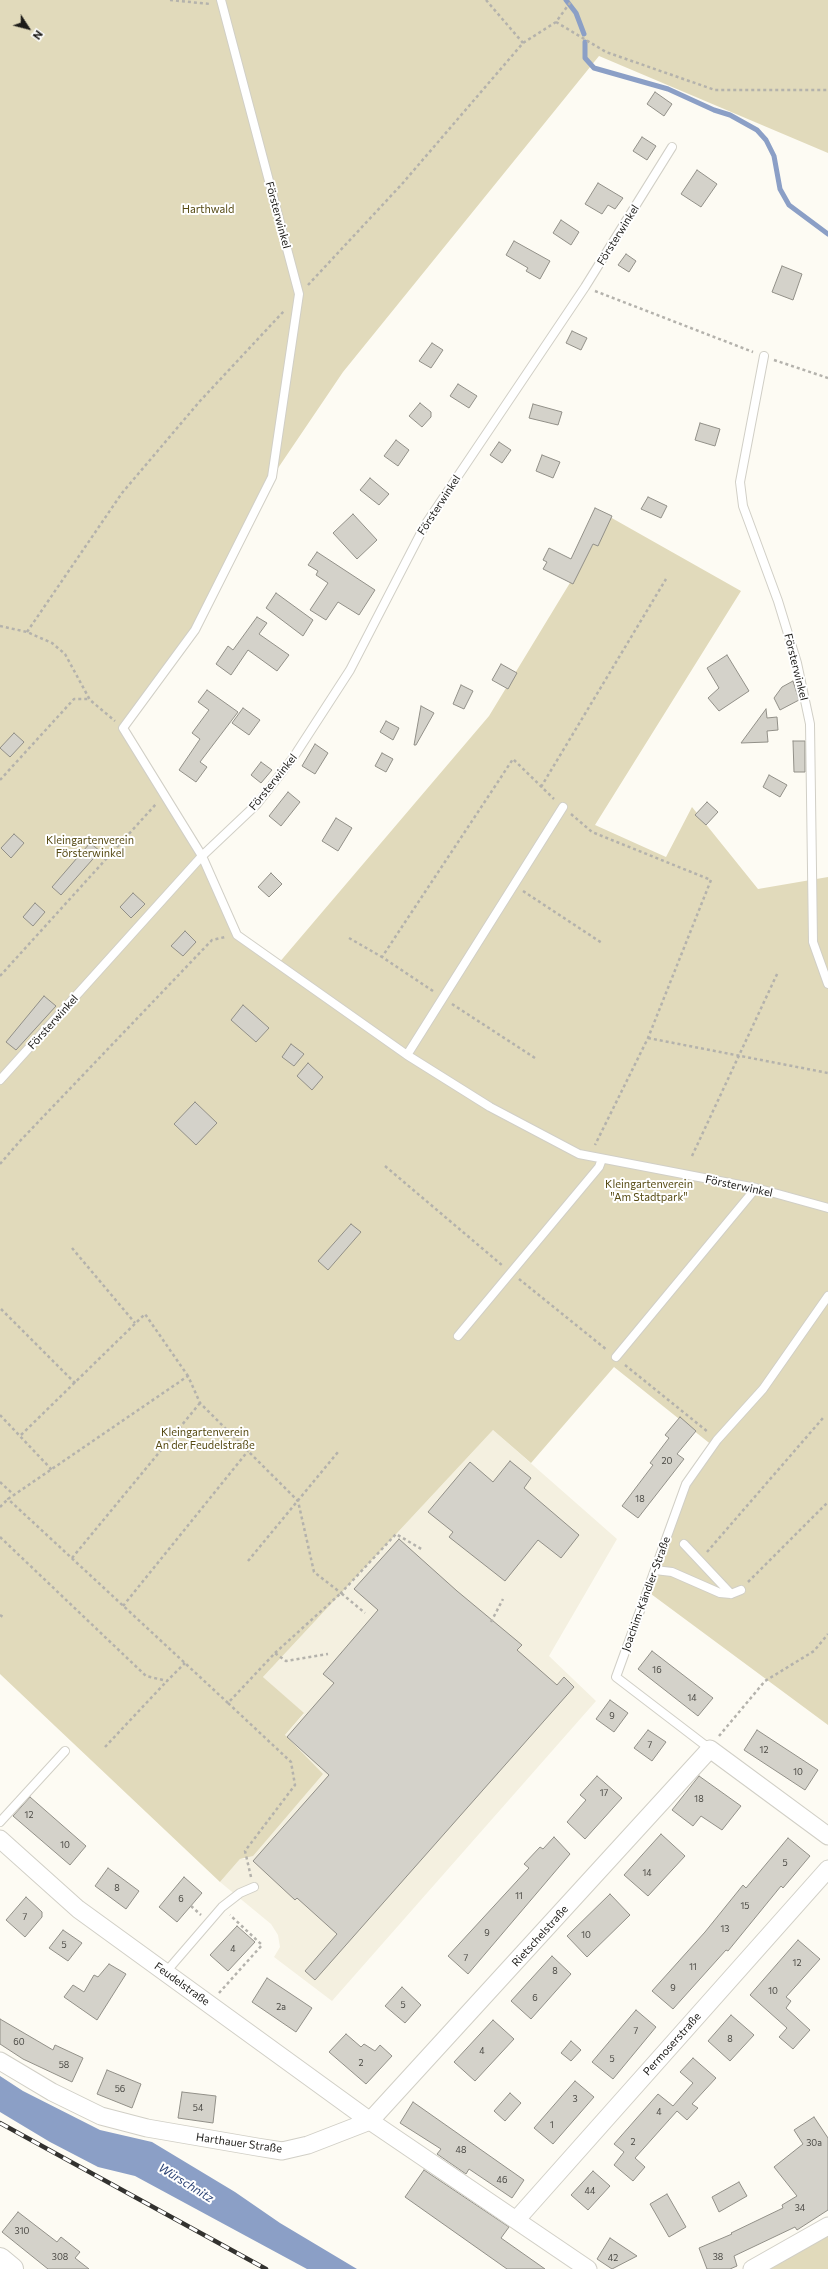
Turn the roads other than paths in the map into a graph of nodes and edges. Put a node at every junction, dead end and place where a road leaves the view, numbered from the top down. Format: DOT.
graph roads {
  1 [pos="222,3"];
  2 [pos="672,147"];
  3 [pos="764,356"];
  4 [pos="563,807"];
  5 [pos="202,856"];
  6 [pos="828,984"];
  7 [pos="407,1055"];
  8 [pos="0,1080"];
  9 [pos="602,1159"];
  10 [pos="756,1188"];
  11 [pos="828,1208"];
  12 [pos="828,1296"];
  13 [pos="458,1336"];
  14 [pos="616,1357"];
  15 [pos="684,1544"];
  16 [pos="655,1570"];
  17 [pos="741,1590"];
  18 [pos="731,1594"];
  19 [pos="710,1750"];
  20 [pos="65,1751"];
  21 [pos="0,1822"];
  22 [pos="828,1836"];
  23 [pos="0,1839"];
  24 [pos="828,1869"];
  25 [pos="254,1887"];
  26 [pos="166,1972"];
  27 [pos="0,2061"];
  28 [pos="370,2121"];
  29 [pos="517,2219"];
  30 [pos="828,2226"];
  31 [pos="0,2260"];
  32 [pos="12,2269"];
  33 [pos="588,2269"];
  34 [pos="752,2269"];
  1 -- 5 [label="lane, Försterwinkel"];
  2 -- 5 [label="lane, Försterwinkel"];
  3 -- 6 [label="lane, Försterwinkel"];
  4 -- 7 [label="lane"];
  5 -- 7 [label="lane, Försterwinkel"];
  5 -- 8 [label="lane, Försterwinkel"];
  7 -- 9 [label="lane, Försterwinkel"];
  9 -- 10 [label="lane, Försterwinkel"];
  9 -- 13 [label="lane"];
  10 -- 11 [label="lane, Försterwinkel"];
  10 -- 14 [label="lane"];
  12 -- 16 [label="lane, Joachim-Kändler-Straße"];
  15 -- 18 [label="lane"];
  16 -- 18 [label="lane"];
  16 -- 19 [label="lane, Joachim-Kändler-Straße"];
  17 -- 18 [label="lane"];
  19 -- 22 [label="street, Joachim-Kändler-Straße"];
  19 -- 28 [label="street, Rietschelstraße"];
  20 -- 21 [label="lane"];
  23 -- 26 [label="street, Feudelstraße"];
  24 -- 29 [label="street, Permoserstraße"];
  25 -- 26 [label="lane"];
  26 -- 28 [label="street, Feudelstraße"];
  27 -- 28 [label="street, Harthauer Straße"];
  28 -- 29 [label="street"];
  29 -- 33 [label="street"];
  30 -- 34 [label="street"];
  31 -- 32 [label="main road"];
}
